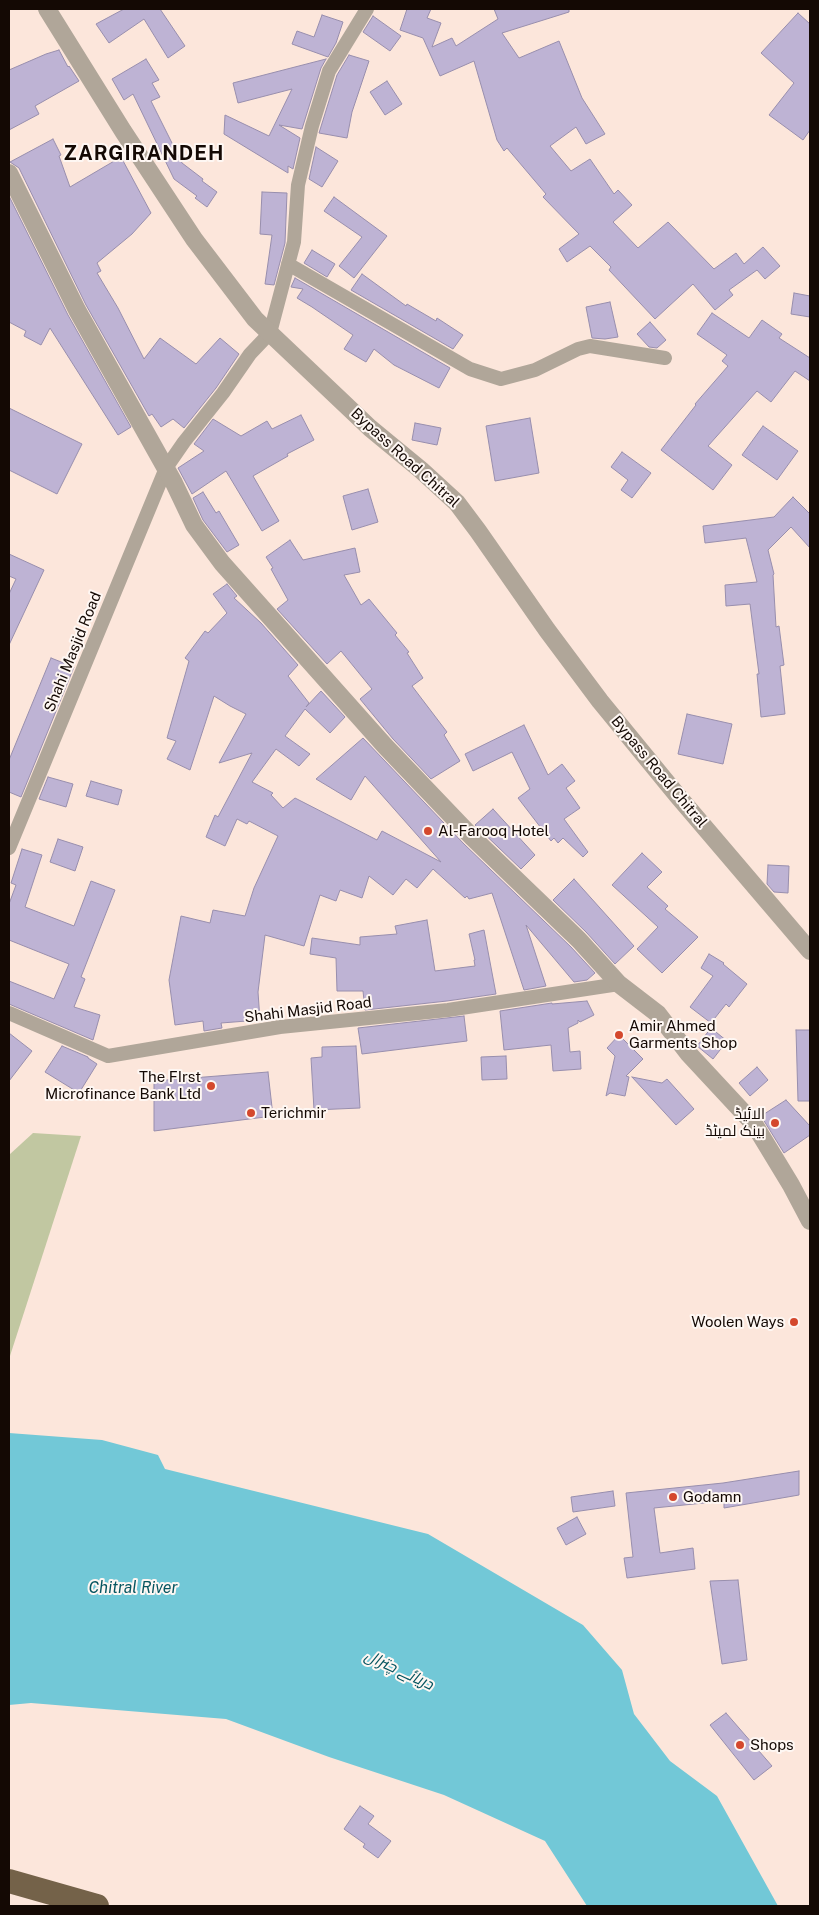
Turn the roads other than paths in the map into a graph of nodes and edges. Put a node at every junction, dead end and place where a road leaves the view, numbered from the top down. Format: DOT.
graph roads {
  1 [pos="47,9"];
  2 [pos="367,9"];
  3 [pos="9,173"];
  4 [pos="288,264"];
  5 [pos="270,333"];
  6 [pos="665,358"];
  7 [pos="166,468"];
  8 [pos="9,848"];
  9 [pos="810,951"];
  10 [pos="619,984"];
  11 [pos="9,1012"];
  12 [pos="810,1222"];
  13 [pos="9,1880"];
  14 [pos="97,1906"];
  1 -- 5 [label="street, Bypass Road Chitral"];
  2 -- 4 [label="street"];
  3 -- 7 [label="street"];
  4 -- 5 [label="street"];
  4 -- 6 [label="street"];
  5 -- 7 [label="street, Shahi Masjid Road"];
  5 -- 9 [label="street, Bypass Road Chitral"];
  7 -- 8 [label="street, Shahi Masjid Road"];
  7 -- 10 [label="street"];
  10 -- 11 [label="street, Shahi Masjid Road"];
  10 -- 12 [label="street"];
  13 -- 14 [label="highway"];
}
